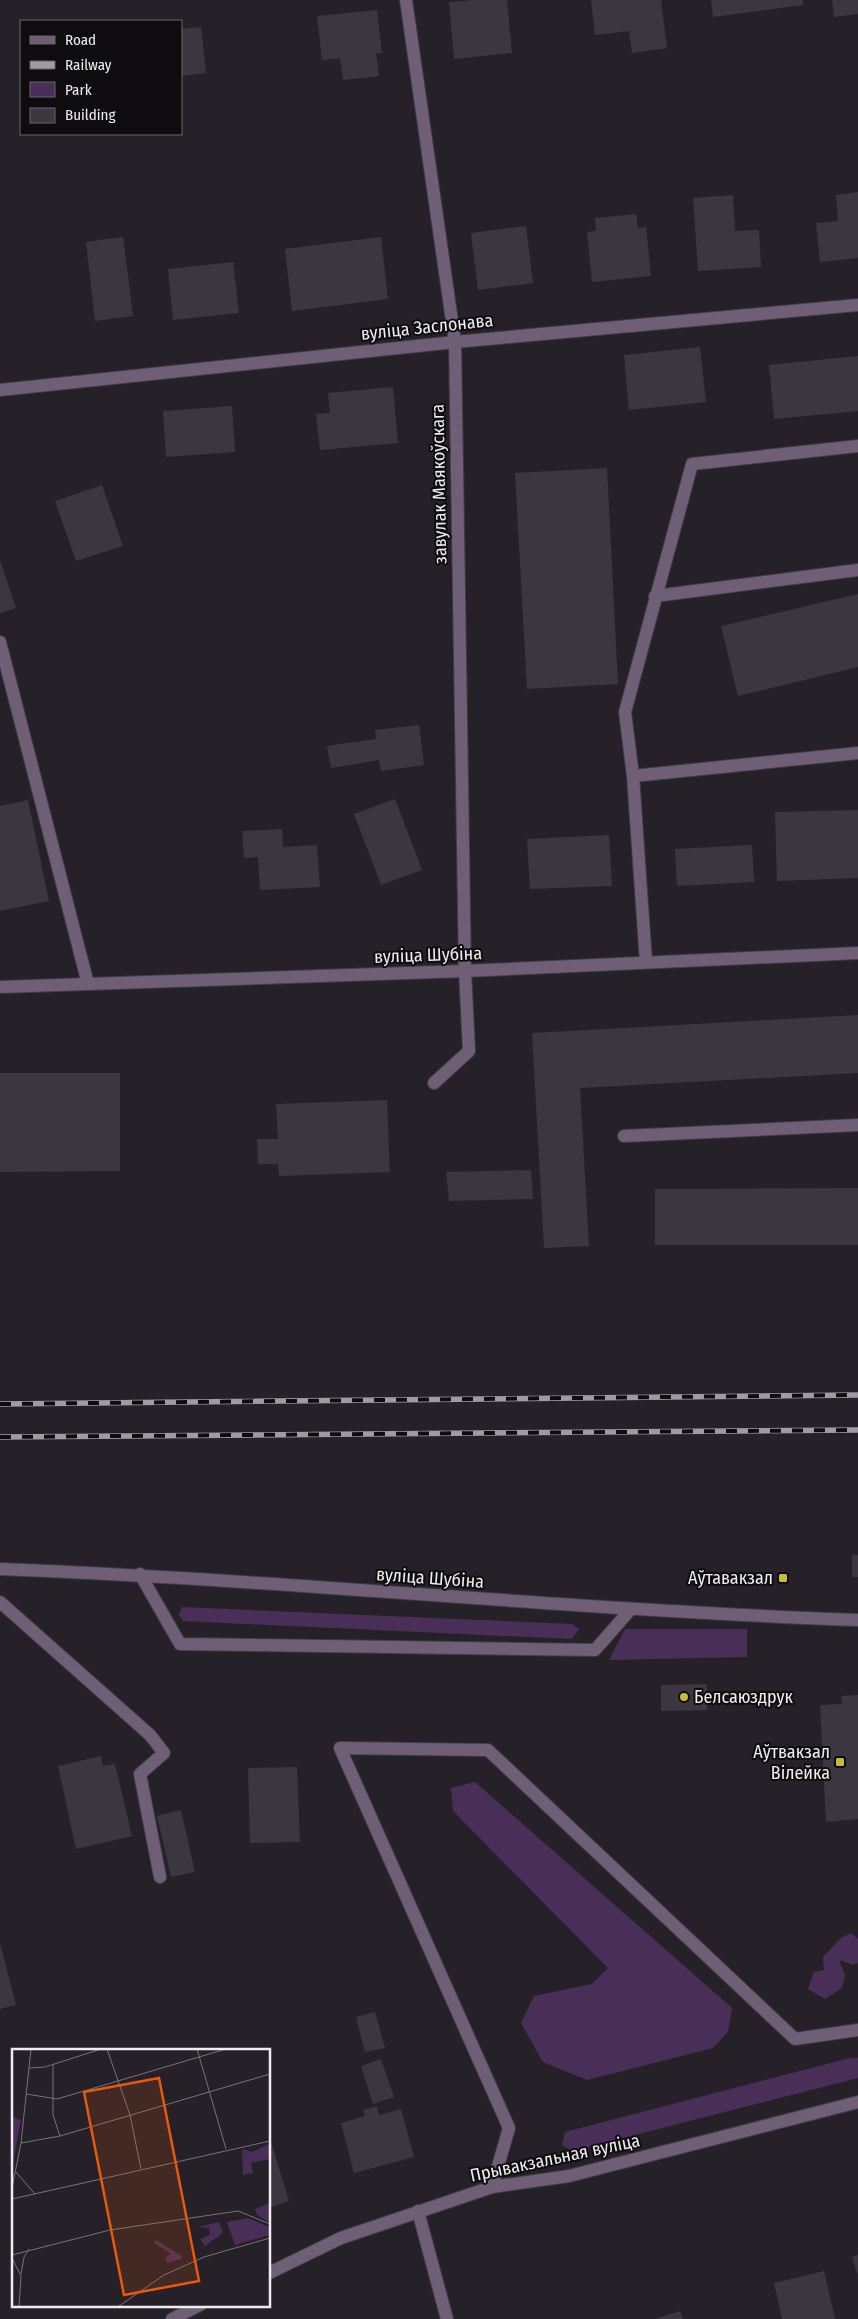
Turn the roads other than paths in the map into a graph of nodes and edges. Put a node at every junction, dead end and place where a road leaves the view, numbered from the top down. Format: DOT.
graph roads {
  1 [pos="406,0"];
  2 [pos="858,305"];
  3 [pos="455,342"];
  4 [pos="0,390"];
  5 [pos="858,446"];
  6 [pos="858,570"];
  7 [pos="655,596"];
  8 [pos="0,642"];
  9 [pos="858,753"];
  10 [pos="632,776"];
  11 [pos="858,953"];
  12 [pos="646,962"];
  13 [pos="465,971"];
  14 [pos="88,984"];
  15 [pos="0,987"];
  16 [pos="434,1083"];
  17 [pos="858,1125"];
  18 [pos="624,1136"];
  19 [pos="0,1569"];
  20 [pos="140,1574"];
  21 [pos="0,1602"];
  22 [pos="631,1610"];
  23 [pos="858,1620"];
  24 [pos="160,1877"];
  25 [pos="858,2030"];
  26 [pos="858,2102"];
  27 [pos="492,2187"];
  28 [pos="418,2211"];
  29 [pos="270,2273"];
  30 [pos="198,2306"];
  31 [pos="172,2319"];
  32 [pos="447,2319"];
  1 -- 3 [label="street, завулак Маякоўскага"];
  2 -- 3 [label="street, вуліца Заслонава"];
  3 -- 4 [label="street, вуліца Заслонава"];
  3 -- 13 [label="street, завулак Маякоўскага"];
  5 -- 7 [label="street"];
  6 -- 7 [label="street"];
  7 -- 10 [label="street"];
  8 -- 14 [label="street"];
  9 -- 10 [label="street"];
  10 -- 12 [label="street"];
  11 -- 12 [label="street, вуліца Шубіна"];
  12 -- 13 [label="street, вуліца Шубіна"];
  13 -- 14 [label="street, вуліца Шубіна"];
  13 -- 16 [label="street, завулак Маякоўскага"];
  14 -- 15 [label="street, вуліца Шубіна"];
  17 -- 18 [label="street"];
  19 -- 20 [label="street, вуліца Шубіна"];
  20 -- 22 [label="street, вуліца Шубіна"];
  20 -- 22 [label="street"];
  21 -- 24 [label="street"];
  22 -- 23 [label="street, вуліца Шубіна"];
  25 -- 27 [label="street"];
  26 -- 27 [label="street, Прывакзальная вуліца"];
  27 -- 28 [label="street, Прывакзальная вуліца"];
  28 -- 29 [label="street, Прывакзальная вуліца"];
  28 -- 32 [label="street"];
  30 -- 31 [label="street"];
}
